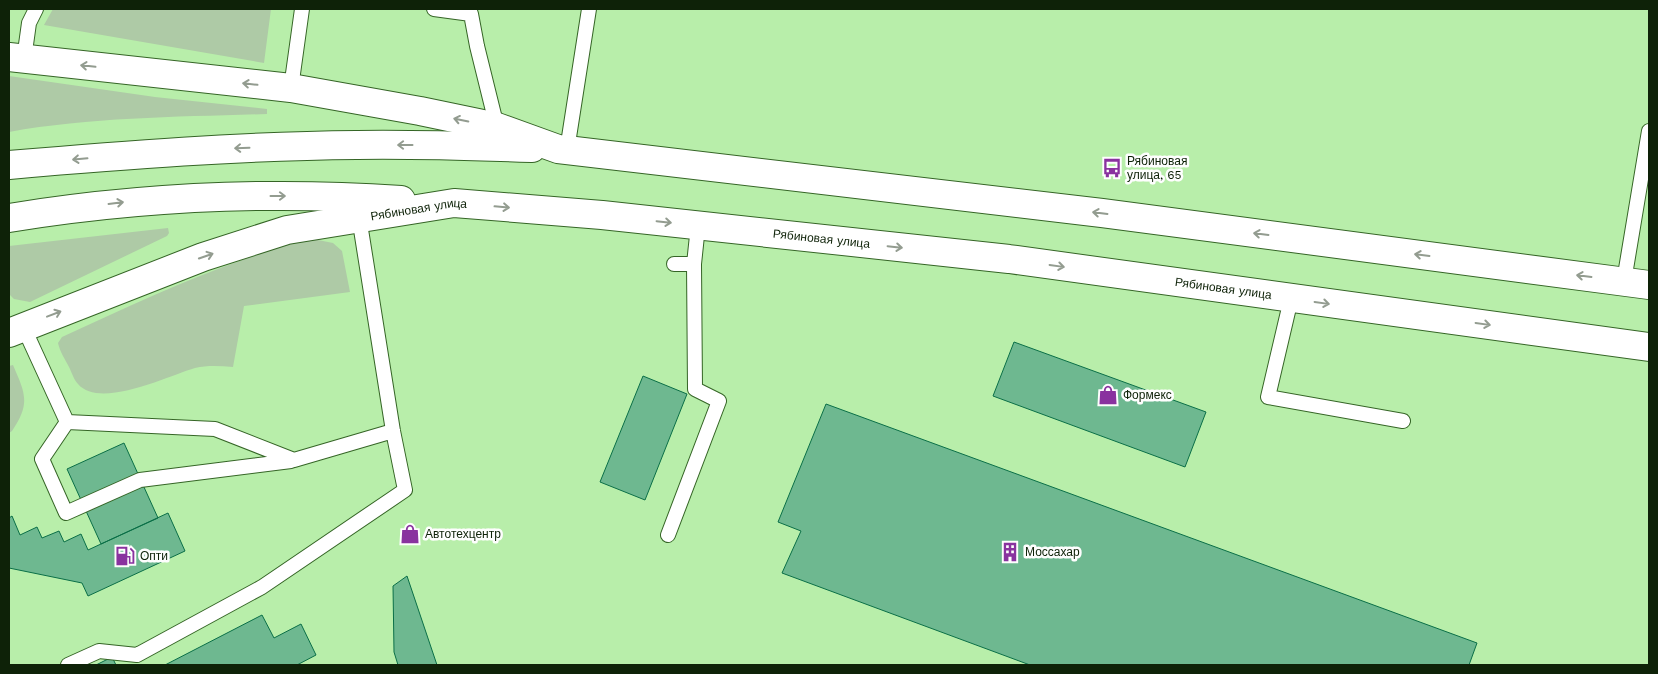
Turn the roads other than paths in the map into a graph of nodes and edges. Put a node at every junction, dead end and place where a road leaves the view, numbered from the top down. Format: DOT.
graph roads {
  1 [pos="36,9"];
  2 [pos="302,9"];
  3 [pos="434,9"];
  4 [pos="589,9"];
  5 [pos="16,58"];
  6 [pos="291,88"];
  7 [pos="497,128"];
  8 [pos="1649,131"];
  9 [pos="563,149"];
  10 [pos="9,165"];
  11 [pos="454,203"];
  12 [pos="12,217"];
  13 [pos="360,217"];
  14 [pos="698,226"];
  15 [pos="674,264"];
  16 [pos="694,264"];
  17 [pos="1637,283"];
  18 [pos="1291,299"];
  19 [pos="16,329"];
  20 [pos="1649,347"];
  21 [pos="1403,421"];
  22 [pos="67,422"];
  23 [pos="393,431"];
  24 [pos="294,460"];
  25 [pos="668,535"];
  26 [pos="68,665"];
  1 -- 5 [label="lane"];
  2 -- 6 [label="lane"];
  3 -- 7 [label="lane"];
  4 -- 9 [label="lane"];
  6 -- 5 [label="main road, one-way"];
  7 -- 6 [label="main road, one-way"];
  7 -- 9 [label="main road"];
  8 -- 17 [label="lane"];
  9 -- 10 [label="main road, one-way"];
  17 -- 9 [label="main road, one-way"];
  12 -- 11 [label="main road, one-way"];
  11 -- 13 [label="main road, Рябиновая улица"];
  11 -- 14 [label="main road, Рябиновая улица, one-way"];
  19 -- 13 [label="main road, Рябиновая улица, one-way"];
  13 -- 23 [label="lane"];
  14 -- 16 [label="lane"];
  14 -- 18 [label="main road, Рябиновая улица, one-way"];
  15 -- 16 [label="lane"];
  16 -- 25 [label="lane"];
  18 -- 20 [label="main road, Рябиновая улица, one-way"];
  18 -- 21 [label="lane"];
  19 -- 22 [label="lane"];
  22 -- 24 [label="lane"];
  22 -- 24 [label="lane"];
  23 -- 24 [label="lane"];
  23 -- 26 [label="lane"];
}
